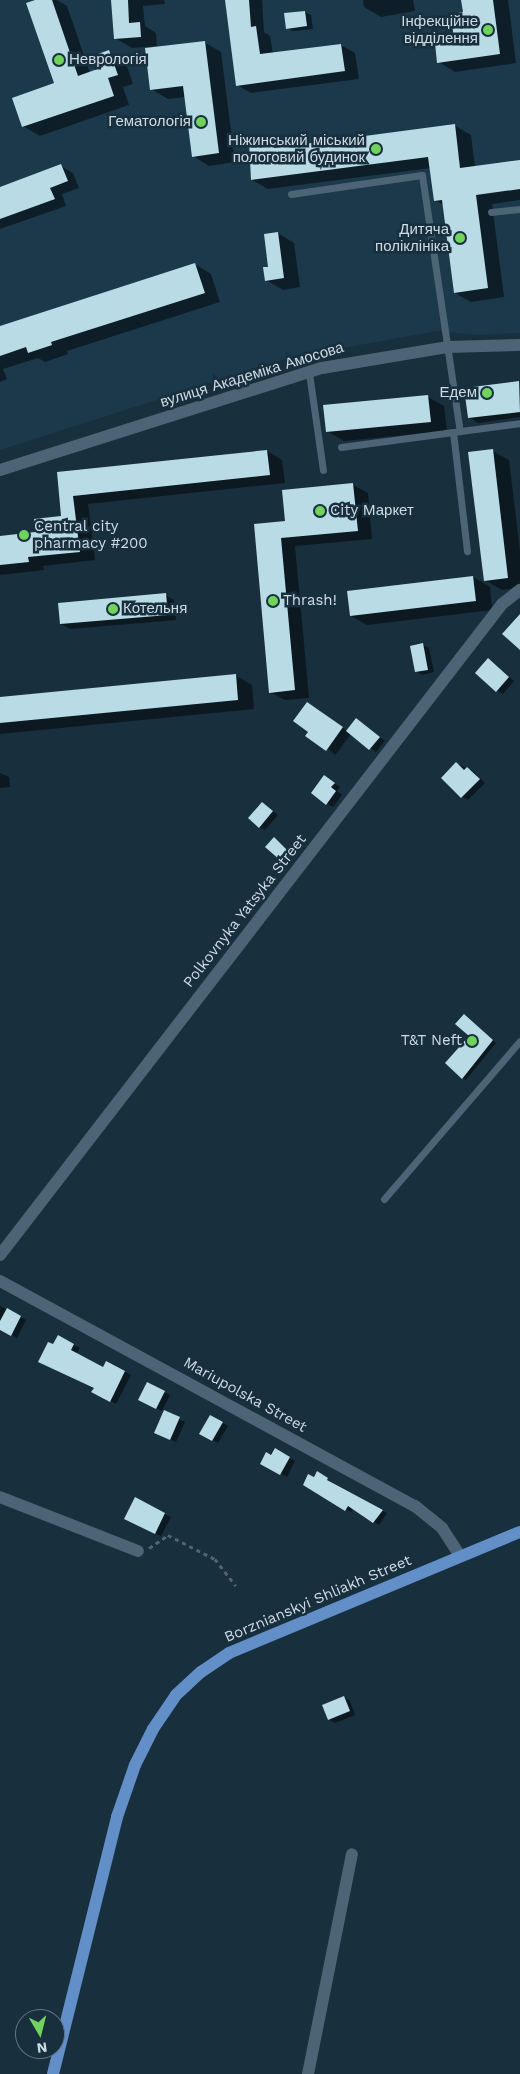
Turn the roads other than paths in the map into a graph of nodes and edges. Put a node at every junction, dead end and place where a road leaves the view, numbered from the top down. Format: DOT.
graph roads {
  1 [pos="292,194"];
  2 [pos="520,209"];
  3 [pos="491,212"];
  4 [pos="520,345"];
  5 [pos="448,347"];
  6 [pos="309,373"];
  7 [pos="520,423"];
  8 [pos="457,431"];
  9 [pos="341,447"];
  10 [pos="0,470"];
  11 [pos="323,470"];
  12 [pos="467,551"];
  13 [pos="520,590"];
  14 [pos="520,1041"];
  15 [pos="384,1199"];
  16 [pos="0,1255"];
  17 [pos="0,1280"];
  18 [pos="0,1496"];
  19 [pos="520,1532"];
  20 [pos="138,1550"];
  21 [pos="460,1556"];
  22 [pos="352,1854"];
  23 [pos="53,2074"];
  24 [pos="308,2074"];
  1 -- 5 [label="lane"];
  2 -- 3 [label="lane"];
  4 -- 5 [label="street, вулиця Академіка Амосова"];
  5 -- 6 [label="street, вулиця Академіка Амосова"];
  5 -- 8 [label="lane"];
  6 -- 10 [label="street, вулиця Академіка Амосова"];
  6 -- 11 [label="lane"];
  7 -- 8 [label="lane"];
  8 -- 9 [label="lane"];
  8 -- 12 [label="lane"];
  13 -- 16 [label="street, Polkovnyka Yatsyka Street"];
  14 -- 15 [label="lane"];
  17 -- 21 [label="street, Mariupolska Street"];
  18 -- 20 [label="street"];
  19 -- 21 [label="main road, Borznianskyi Shliakh Street"];
  21 -- 23 [label="main road, Borznianskyi Shliakh Street"];
  22 -- 24 [label="street"];
}
